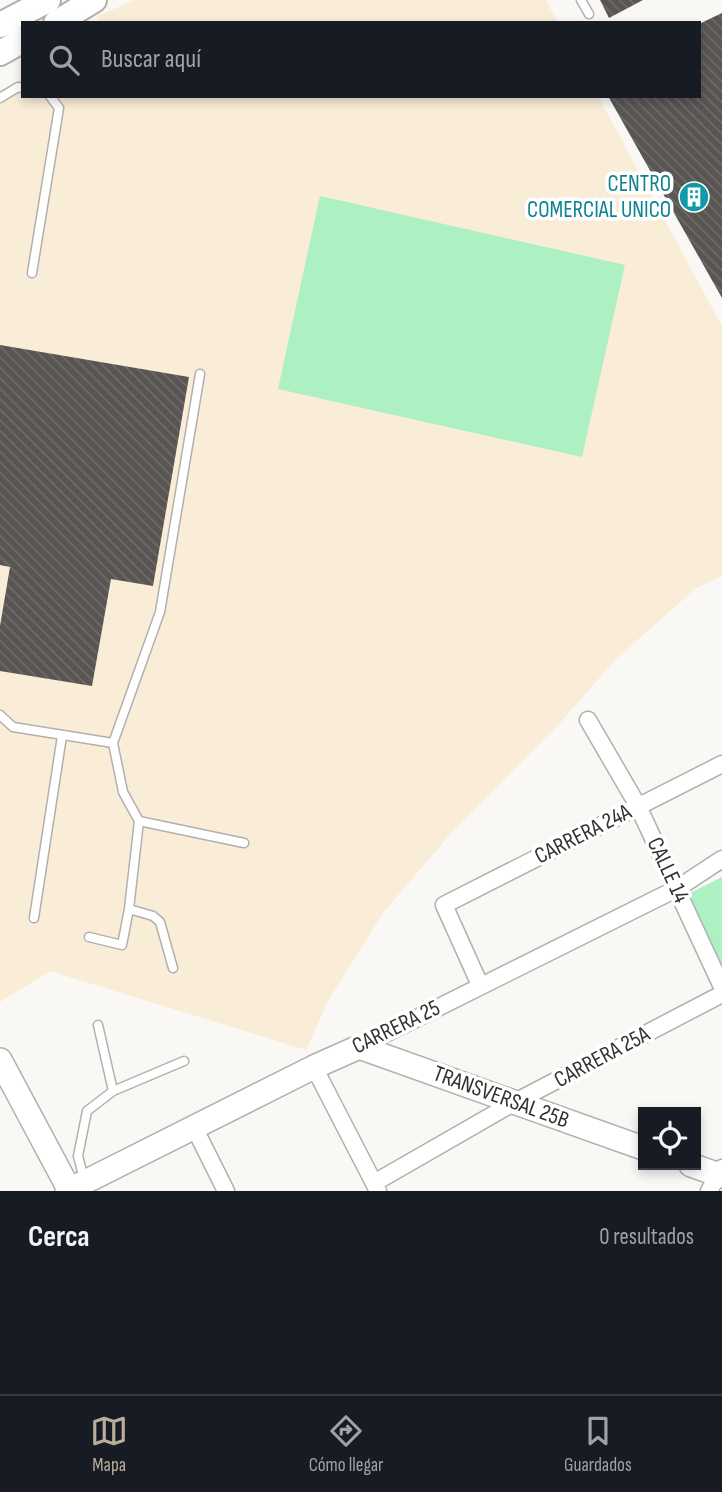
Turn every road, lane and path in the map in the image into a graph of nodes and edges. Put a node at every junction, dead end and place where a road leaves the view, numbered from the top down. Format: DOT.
graph roads {
  1 [pos="48,0"];
  2 [pos="94,0"];
  3 [pos="581,0"];
  4 [pos="589,14"];
  5 [pos="59,21"];
  6 [pos="0,25"];
  7 [pos="21,41"];
  8 [pos="0,53"];
  9 [pos="21,88"];
  10 [pos="0,97"];
  11 [pos="52,98"];
  12 [pos="32,272"];
  13 [pos="200,374"];
  14 [pos="0,715"];
  15 [pos="588,720"];
  16 [pos="62,736"];
  17 [pos="113,743"];
  18 [pos="722,764"];
  19 [pos="638,806"];
  20 [pos="139,821"];
  21 [pos="244,843"];
  22 [pos="722,859"];
  23 [pos="678,888"];
  24 [pos="129,909"];
  25 [pos="34,918"];
  26 [pos="89,937"];
  27 [pos="173,968"];
  28 [pos="481,985"];
  29 [pos="722,987"];
  30 [pos="722,995"];
  31 [pos="98,1025"];
  32 [pos="359,1047"];
  33 [pos="0,1060"];
  34 [pos="184,1061"];
  35 [pos="313,1067"];
  36 [pos="113,1091"];
  37 [pos="515,1102"];
  38 [pos="194,1127"];
  39 [pos="638,1146"];
  40 [pos="701,1169"];
  41 [pos="718,1177"];
  42 [pos="376,1187"];
  43 [pos="73,1188"];
  44 [pos="226,1191"];
  1 -- 6 [label="main road"];
  2 -- 5 [label="main road"];
  3 -- 4 [label="lane"];
  7 -- 8 [label="main road"];
  9 -- 10 [label="lane"];
  11 -- 12 [label="lane"];
  13 -- 17 [label="lane"];
  14 -- 16 [label="lane"];
  15 -- 19 [label="street, CALLE 14"];
  16 -- 17 [label="lane"];
  16 -- 25 [label="lane"];
  17 -- 20 [label="lane"];
  18 -- 19 [label="street, CARRERA 24A"];
  19 -- 23 [label="street, CALLE 14"];
  19 -- 28 [label="street, CARRERA 24A"];
  20 -- 21 [label="lane"];
  20 -- 24 [label="lane"];
  22 -- 23 [label="street, CARRERA 25"];
  23 -- 28 [label="street, CARRERA 25"];
  23 -- 29 [label="street, CALLE 14"];
  24 -- 26 [label="lane"];
  24 -- 27 [label="lane"];
  28 -- 32 [label="street, CARRERA 25"];
  30 -- 37 [label="street, CARRERA 25A"];
  31 -- 36 [label="lane"];
  32 -- 35 [label="street, CARRERA 25"];
  32 -- 37 [label="street, TRANSVERSAL 25B"];
  33 -- 43 [label="street"];
  34 -- 36 [label="lane"];
  35 -- 38 [label="street, CARRERA 25"];
  35 -- 42 [label="street"];
  36 -- 43 [label="lane"];
  37 -- 39 [label="street, TRANSVERSAL 25B"];
  37 -- 42 [label="street, CARRERA 25A"];
  38 -- 43 [label="street, CARRERA 25"];
  38 -- 44 [label="street"];
  40 -- 41 [label="street"];
}
